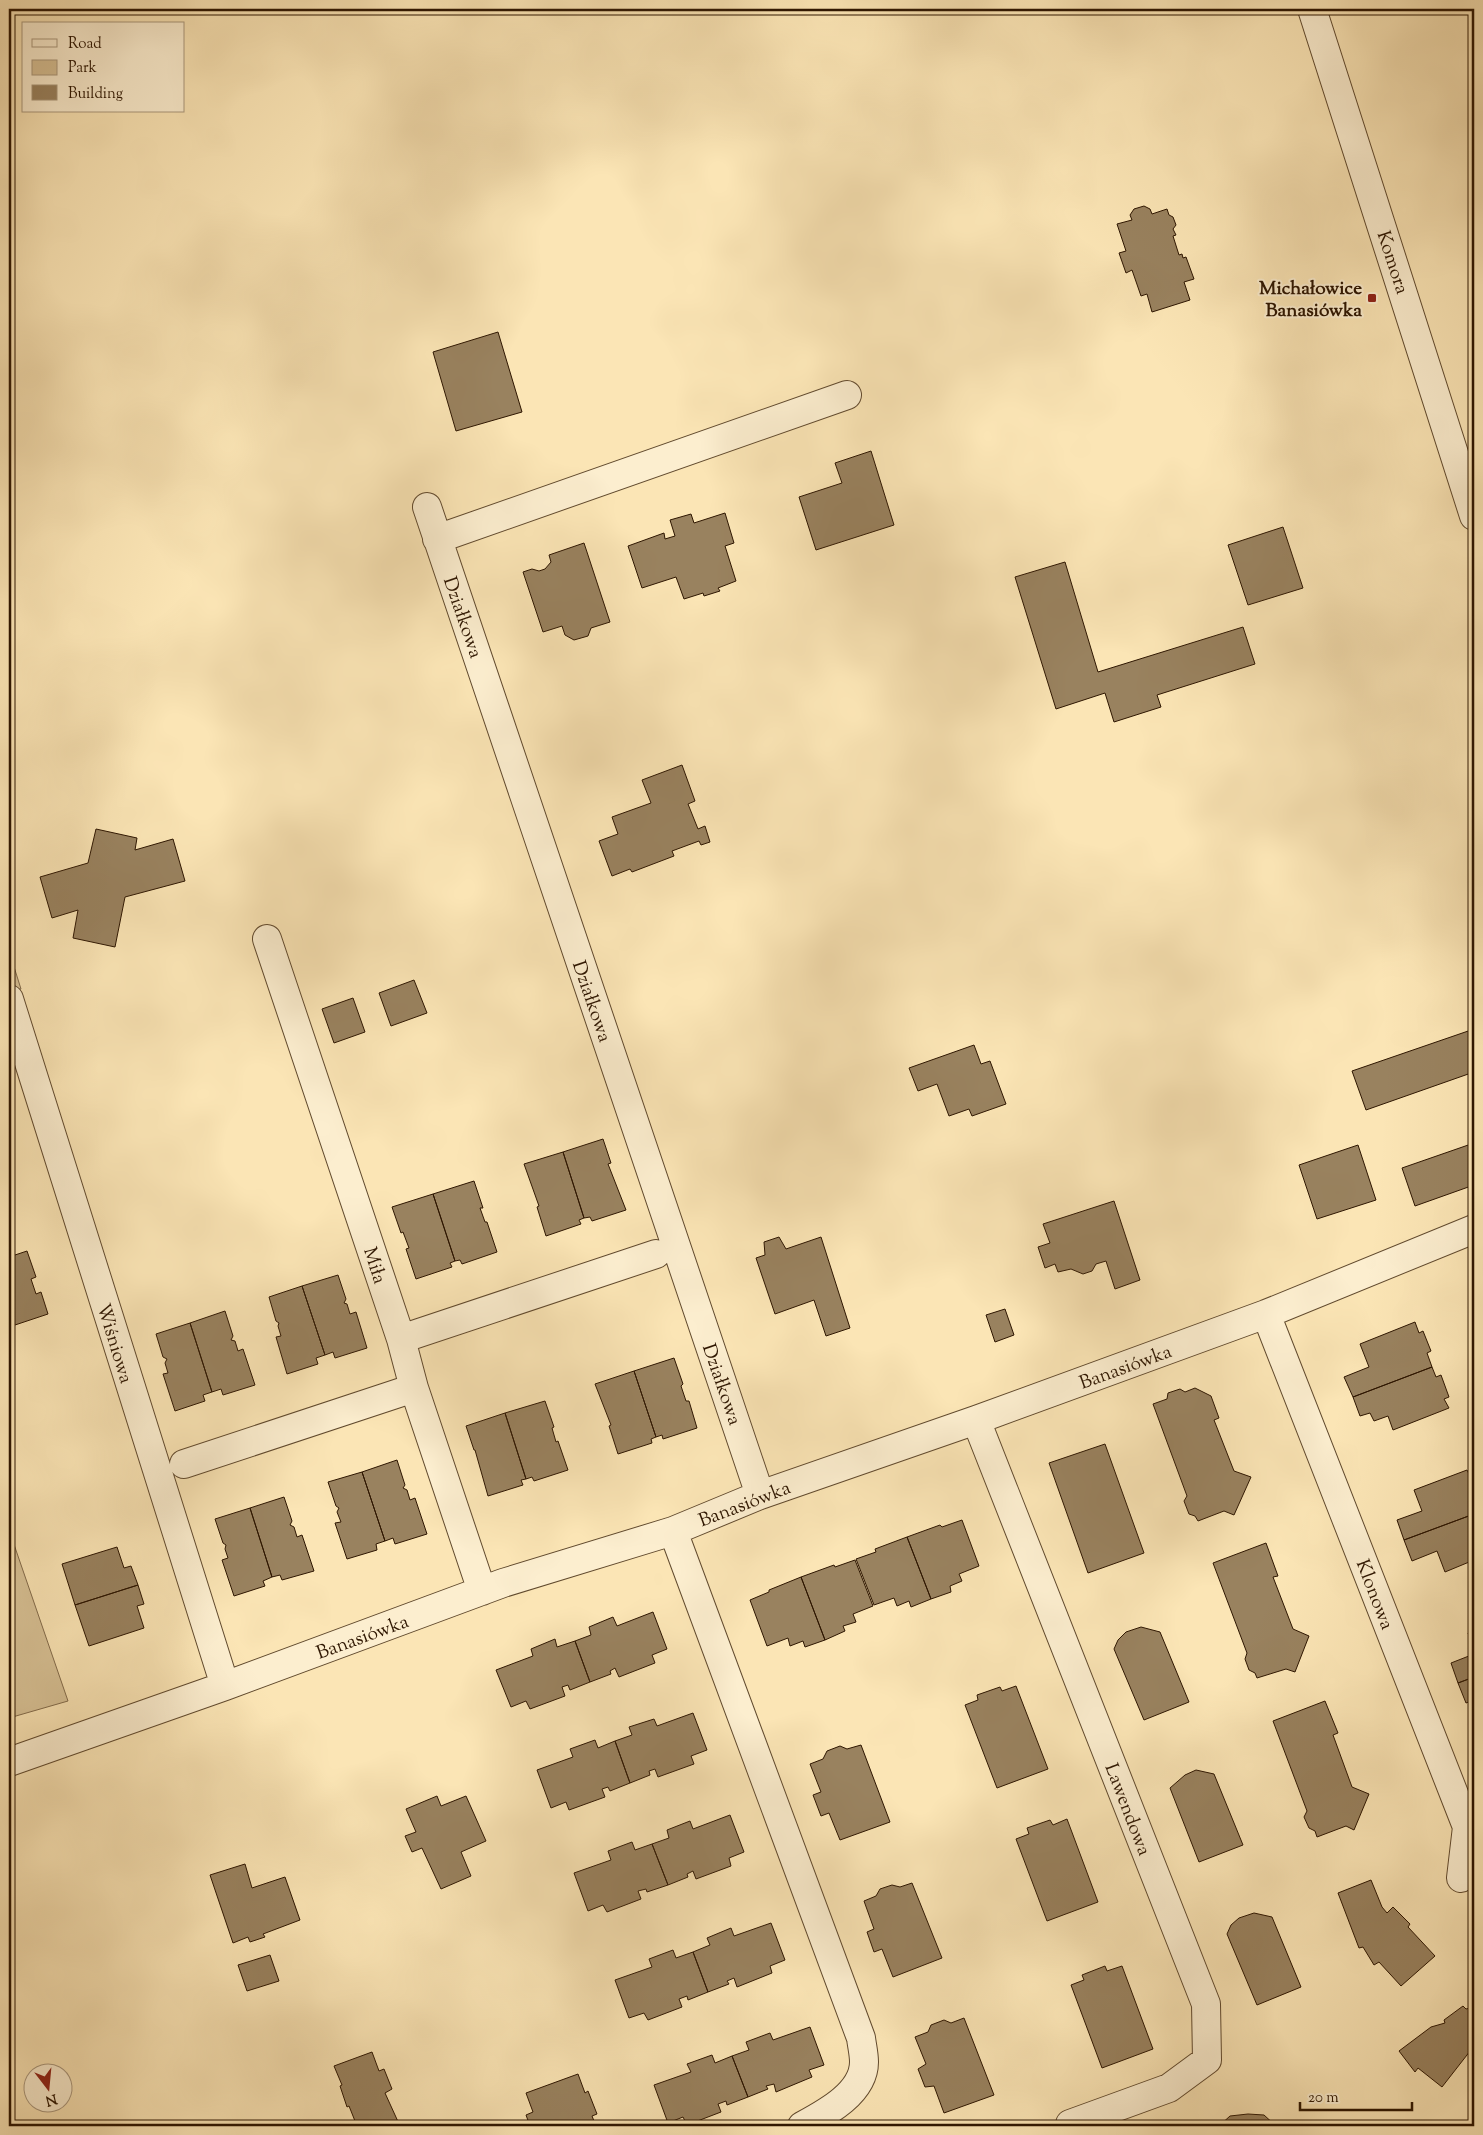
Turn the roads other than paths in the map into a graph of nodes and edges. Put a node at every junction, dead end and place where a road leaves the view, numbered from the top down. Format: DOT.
graph roads {
  1 [pos="1312,9"];
  2 [pos="847,395"];
  3 [pos="427,507"];
  4 [pos="1474,516"];
  5 [pos="437,539"];
  6 [pos="267,939"];
  7 [pos="9,999"];
  8 [pos="1474,1229"];
  9 [pos="656,1254"];
  10 [pos="1266,1314"];
  11 [pos="401,1339"];
  12 [pos="414,1388"];
  13 [pos="976,1420"];
  14 [pos="184,1464"];
  15 [pos="760,1495"];
  16 [pos="673,1531"];
  17 [pos="482,1591"];
  18 [pos="225,1686"];
  19 [pos="9,1762"];
  20 [pos="1461,1878"];
  21 [pos="1070,2124"];
  22 [pos="802,2126"];
  1 -- 4 [label="street, Komora"];
  2 -- 5 [label="street"];
  3 -- 5 [label="street, Działkowa"];
  5 -- 15 [label="street, Działkowa"];
  6 -- 11 [label="street, Miła"];
  7 -- 18 [label="street, Wiśniowa"];
  8 -- 10 [label="street, Banasiówka"];
  9 -- 11 [label="street"];
  10 -- 13 [label="street, Banasiówka"];
  10 -- 20 [label="street, Klonowa"];
  11 -- 12 [label="street, Miła"];
  12 -- 14 [label="street"];
  12 -- 17 [label="street, Miła"];
  13 -- 15 [label="street, Banasiówka"];
  13 -- 21 [label="street, Lawendowa"];
  15 -- 16 [label="street, Banasiówka"];
  16 -- 17 [label="street, Banasiówka"];
  16 -- 22 [label="street"];
  17 -- 18 [label="street, Banasiówka"];
  18 -- 19 [label="street, Banasiówka"];
}
